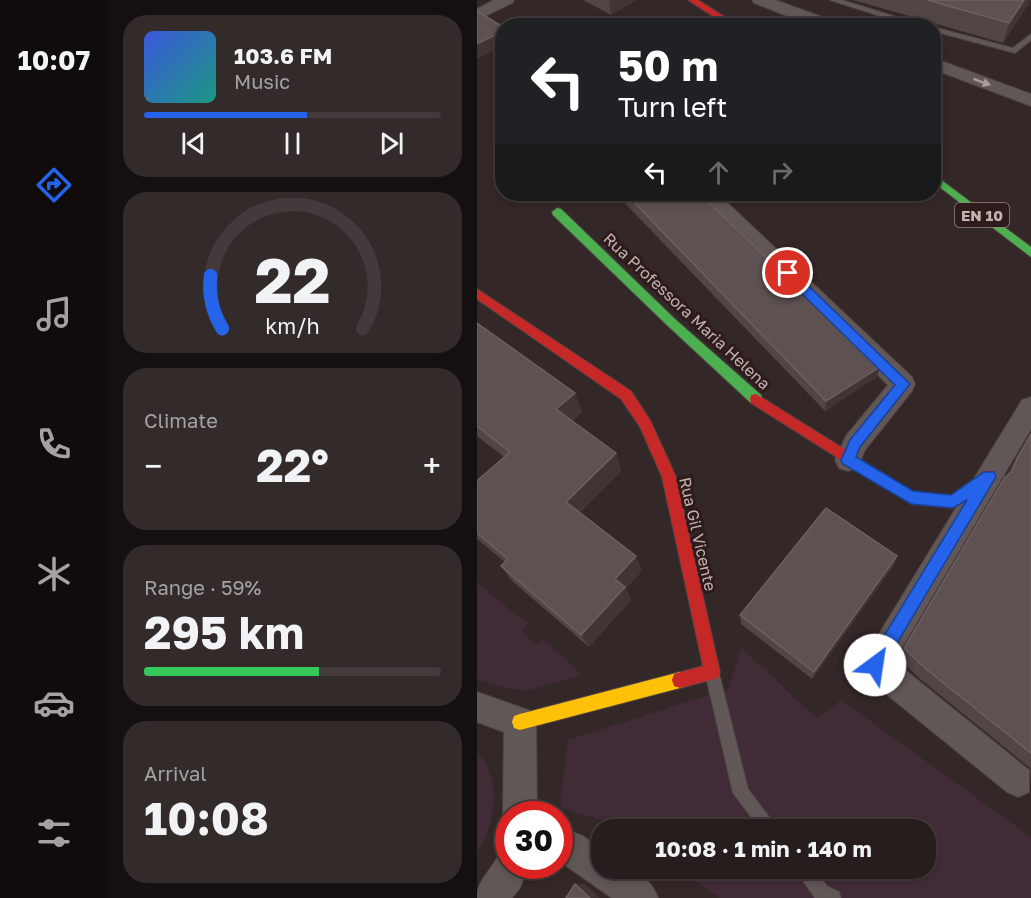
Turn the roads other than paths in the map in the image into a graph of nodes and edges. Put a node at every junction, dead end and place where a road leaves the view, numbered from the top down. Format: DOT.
graph roads {
  1 [pos="506,0"];
  2 [pos="691,0"];
  3 [pos="760,0"];
  4 [pos="834,0"];
  5 [pos="477,15"];
  6 [pos="721,18"];
  7 [pos="808,18"];
  8 [pos="894,18"];
  9 [pos="941,31"];
  10 [pos="1031,36"];
  11 [pos="941,66"];
  12 [pos="1031,100"];
  13 [pos="941,183"];
  14 [pos="713,201"];
  15 [pos="557,212"];
  16 [pos="1031,253"];
  17 [pos="477,293"];
  18 [pos="1031,406"];
  19 [pos="848,460"];
  20 [pos="989,477"];
  21 [pos="712,672"];
  22 [pos="477,707"];
  23 [pos="520,722"];
  24 [pos="1018,781"];
  25 [pos="520,801"];
  26 [pos="762,819"];
  27 [pos="573,849"];
  28 [pos="506,879"];
  29 [pos="811,879"];
  30 [pos="490,898"];
  31 [pos="641,898"];
  32 [pos="833,898"];
  1 -- 5 [label="street"];
  2 -- 6 [label="street"];
  3 -- 7 [label="street"];
  4 -- 8 [label="lane"];
  9 -- 10 [label="lane"];
  11 -- 12 [label="street, one-way"];
  13 -- 16 [label="street, EN 10"];
  14 -- 19 [label="street"];
  15 -- 19 [label="street, Rua Professora Maria Helena"];
  17 -- 21 [label="street, Rua Gil Vicente"];
  18 -- 20 [label="street"];
  19 -- 20 [label="street, Rua Professora Maria Helena"];
  20 -- 24 [label="street"];
  21 -- 23 [label="street"];
  21 -- 26 [label="lane"];
  22 -- 23 [label="street"];
  23 -- 25 [label="street"];
  27 -- 31 [label="street"];
  28 -- 30 [label="street"];
  29 -- 32 [label="lane"];
}
